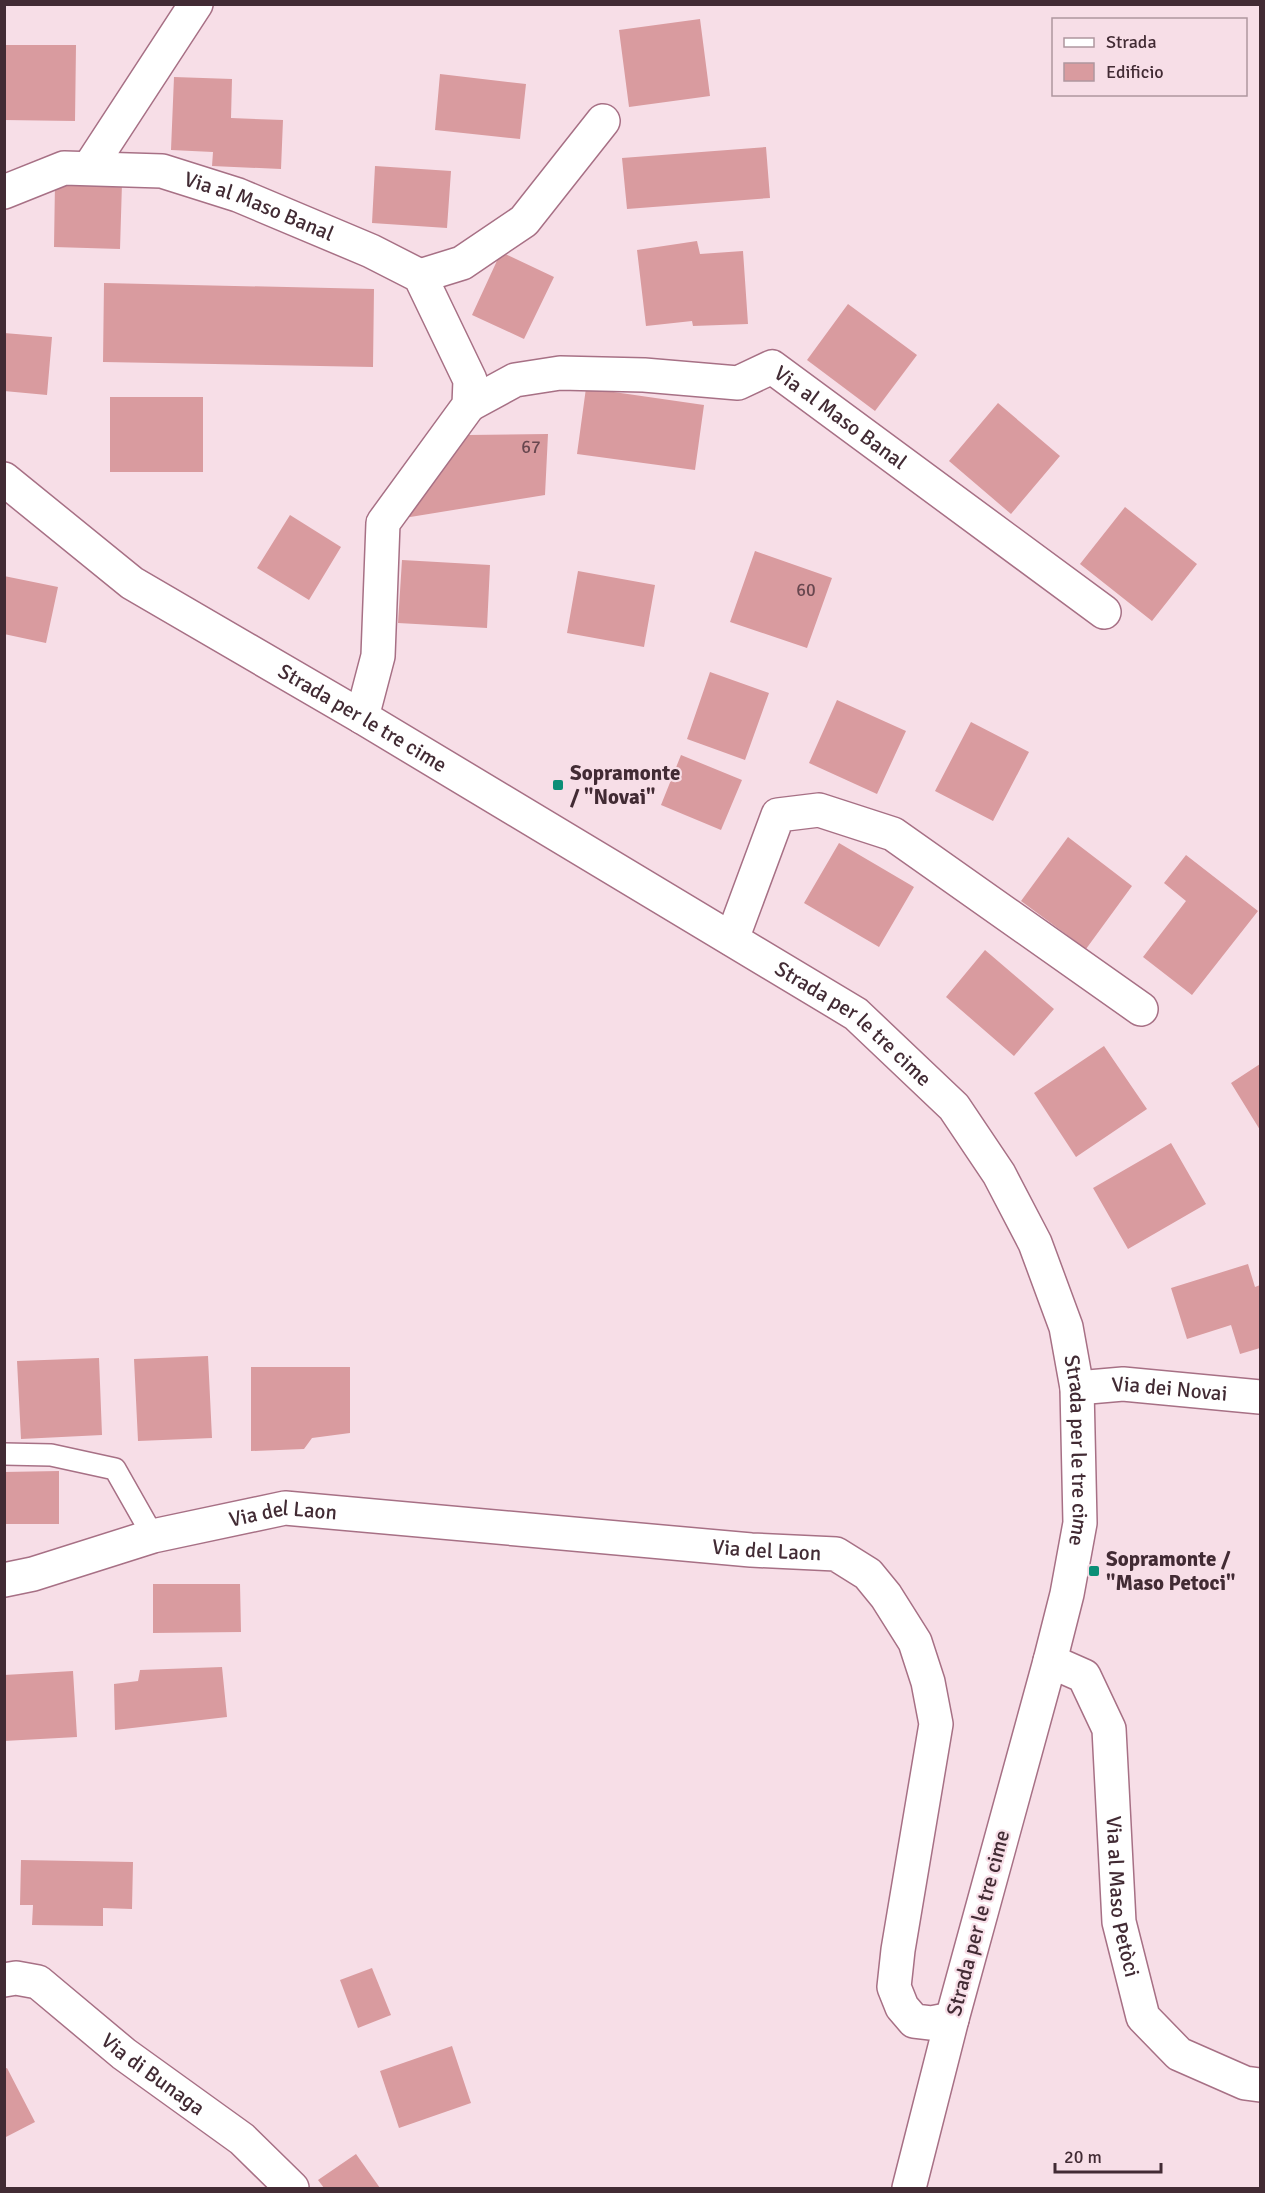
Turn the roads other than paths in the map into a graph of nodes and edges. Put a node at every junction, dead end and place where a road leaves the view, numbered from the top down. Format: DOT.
graph roads {
  1 [pos="196,4"];
  2 [pos="603,122"];
  3 [pos="89,168"];
  4 [pos="4,192"];
  5 [pos="420,276"];
  6 [pos="468,405"];
  7 [pos="4,479"];
  8 [pos="1104,612"];
  9 [pos="362,717"];
  10 [pos="732,939"];
  11 [pos="1142,1009"];
  12 [pos="1077,1388"];
  13 [pos="1260,1397"];
  14 [pos="4,1454"];
  15 [pos="153,1536"];
  16 [pos="4,1580"];
  17 [pos="1050,1661"];
  18 [pos="4,1980"];
  19 [pos="952,2019"];
  20 [pos="1260,2085"];
  21 [pos="292,2188"];
  22 [pos="909,2188"];
  1 -- 3 [label="street"];
  2 -- 5 [label="street"];
  3 -- 4 [label="street, Via al Maso Banal"];
  3 -- 5 [label="street, Via al Maso Banal"];
  5 -- 6 [label="street"];
  6 -- 8 [label="street, Via al Maso Banal"];
  6 -- 9 [label="street, Via al Maso Banal"];
  7 -- 9 [label="street, Strada per le tre cime"];
  9 -- 10 [label="street, Strada per le tre cime"];
  10 -- 11 [label="street"];
  10 -- 12 [label="street, Strada per le tre cime"];
  12 -- 13 [label="street, Via dei Novai"];
  12 -- 17 [label="street, Strada per le tre cime"];
  14 -- 15 [label="lane"];
  15 -- 16 [label="street, Via del Laon"];
  15 -- 19 [label="street, Via del Laon"];
  17 -- 19 [label="street, Strada per le tre cime"];
  17 -- 20 [label="street, Via al Maso Petòci"];
  18 -- 21 [label="street, Via di Bunaga"];
  19 -- 22 [label="street, Strada per le tre cime"];
}
